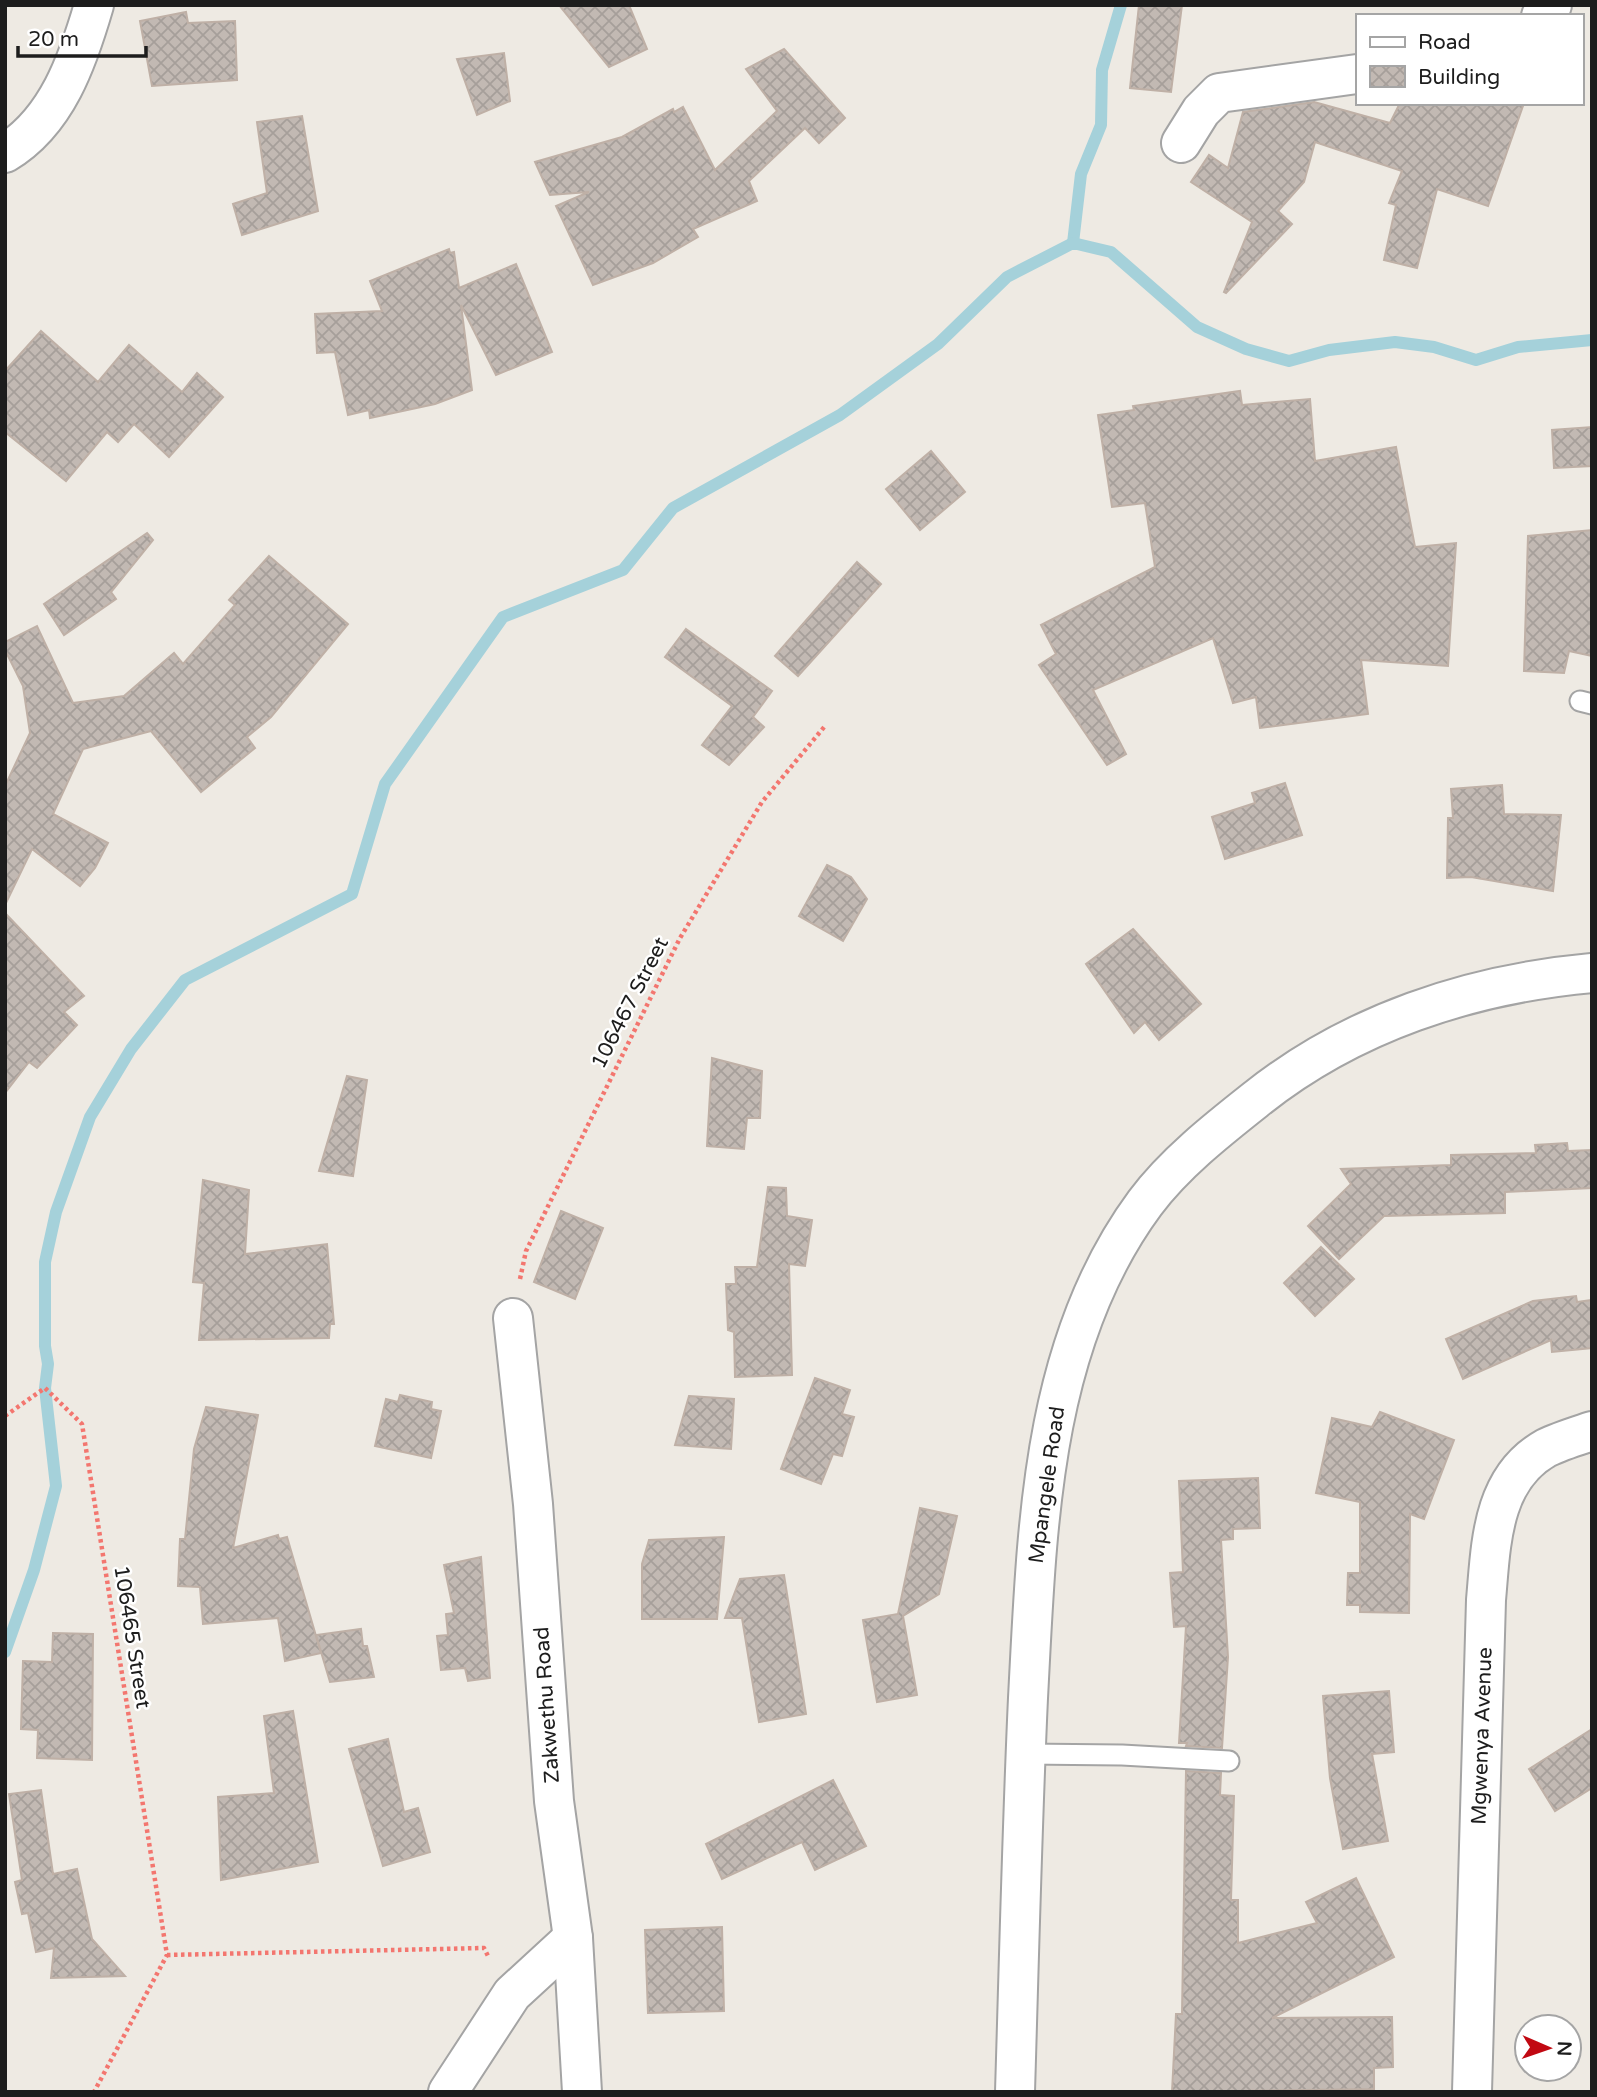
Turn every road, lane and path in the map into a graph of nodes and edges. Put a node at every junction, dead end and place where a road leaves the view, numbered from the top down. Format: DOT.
graph roads {
  1 [pos="94,5"];
  2 [pos="1356,74"];
  3 [pos="1181,142"];
  4 [pos="5,153"];
  5 [pos="824,726"];
  6 [pos="1592,973"];
  7 [pos="513,1318"];
  8 [pos="5,1416"];
  9 [pos="1592,1430"];
  10 [pos="1025,1754"];
  11 [pos="1229,1761"];
  12 [pos="573,1938"];
  13 [pos="167,1955"];
  14 [pos="512,1994"];
  15 [pos="94,2092"];
  16 [pos="449,2092"];
  17 [pos="582,2092"];
  18 [pos="1015,2092"];
  19 [pos="1472,2092"];
  1 -- 4 [label="street"];
  2 -- 3 [label="street"];
  5 -- 7 [label="path, 106467 Street"];
  6 -- 10 [label="street, Mpangele Road"];
  7 -- 12 [label="street, Zakwethu Road"];
  8 -- 13 [label="path, 106465 Street"];
  9 -- 19 [label="street, Mgwenya Avenue"];
  10 -- 11 [label="lane"];
  10 -- 18 [label="street, Mpangele Road"];
  12 -- 14 [label="street"];
  12 -- 17 [label="street, Zakwethu Road"];
  13 -- 14 [label="path"];
  13 -- 15 [label="path"];
  14 -- 16 [label="street"];
}
